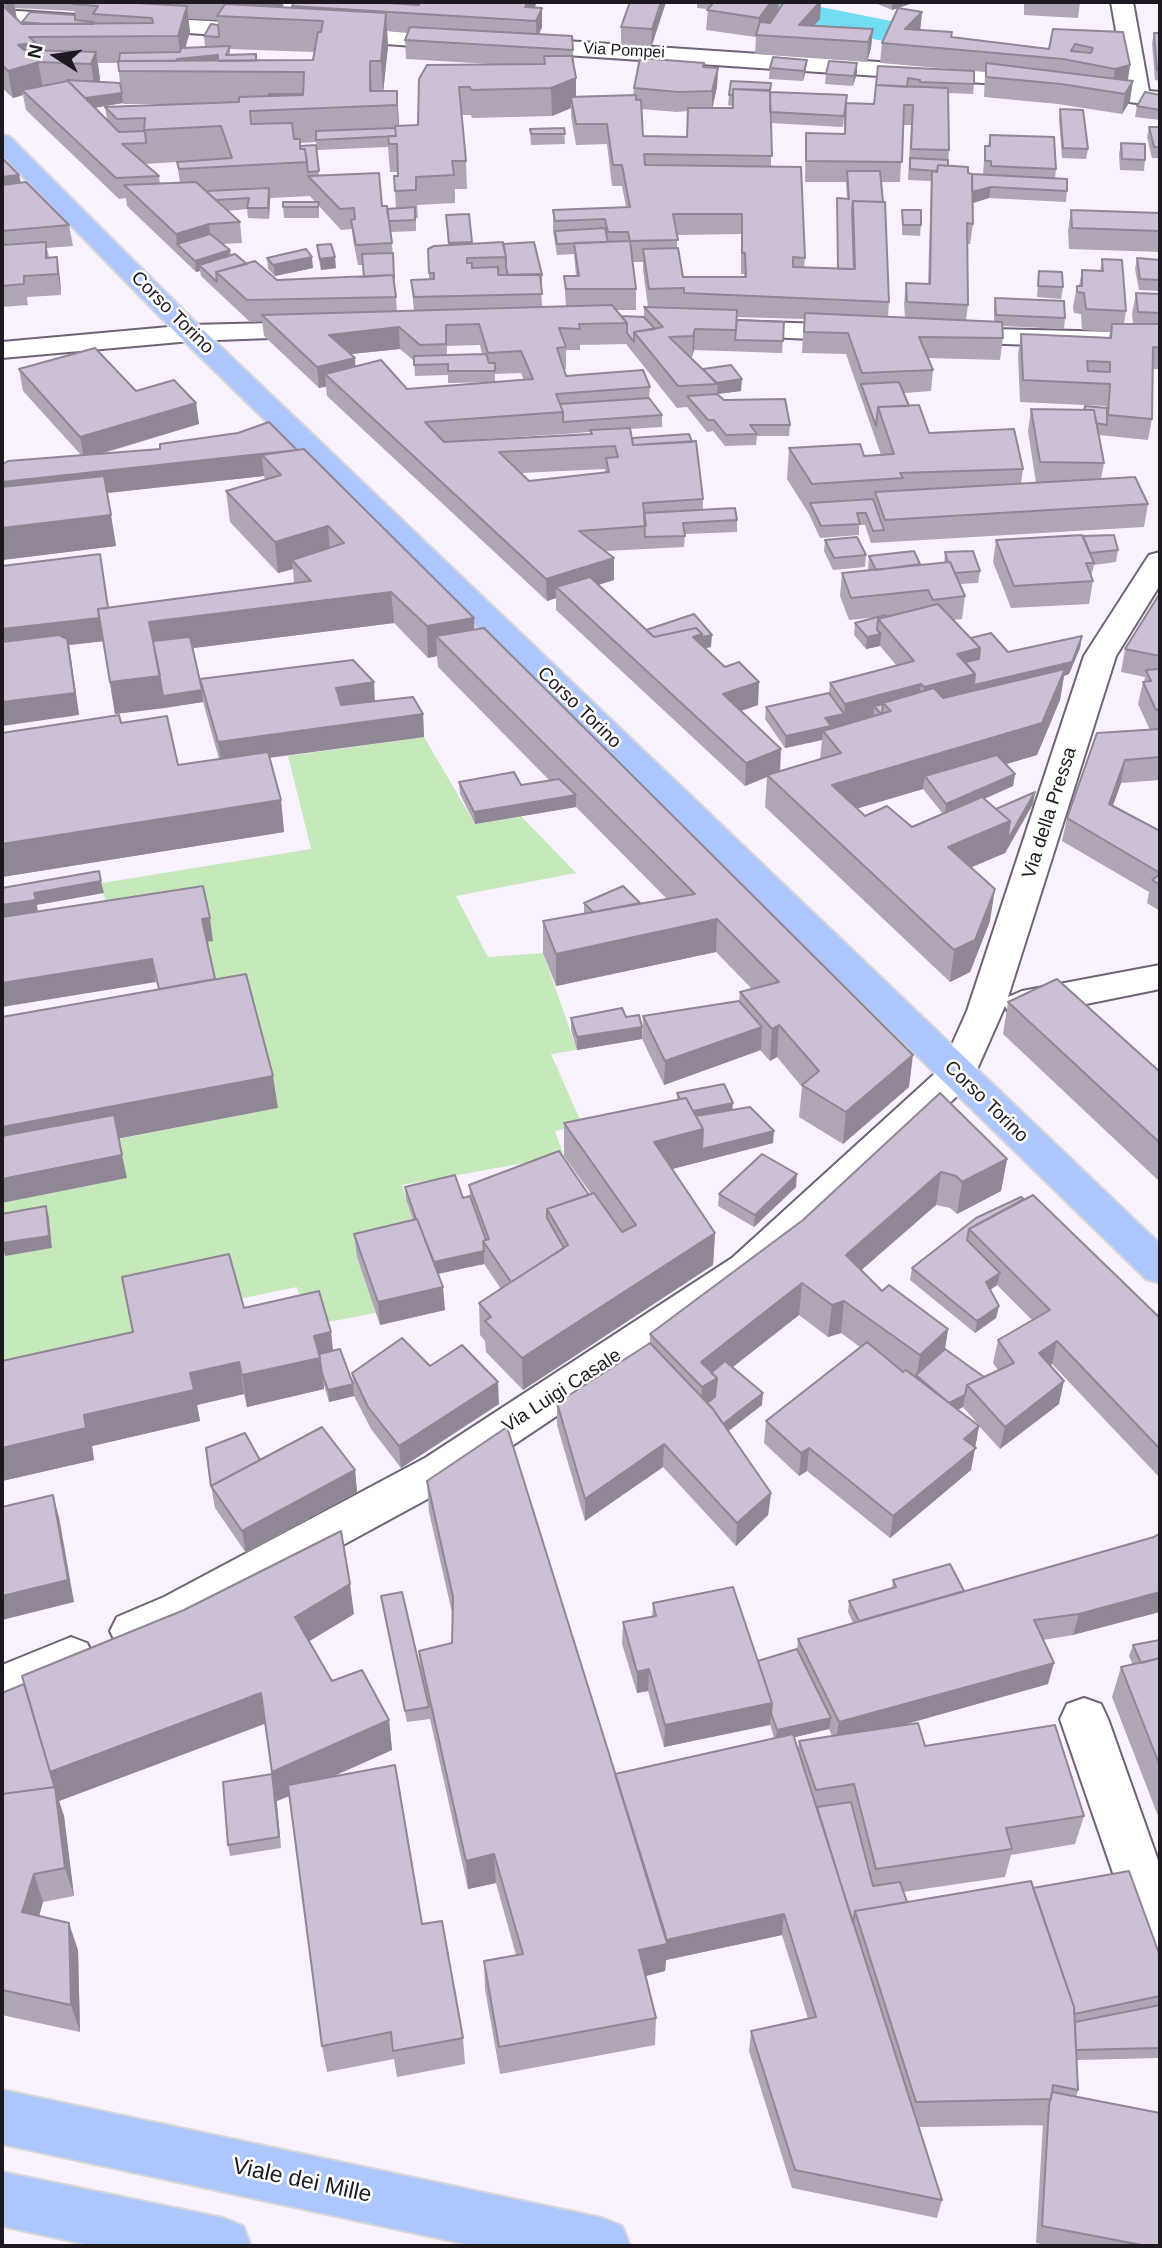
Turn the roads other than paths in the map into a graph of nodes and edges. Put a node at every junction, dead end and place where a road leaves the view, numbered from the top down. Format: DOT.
graph roads {
  1 [pos="1122,2"];
  2 [pos="2,16"];
  3 [pos="280,32"];
  4 [pos="308,33"];
  5 [pos="475,43"];
  6 [pos="503,44"];
  7 [pos="1149,96"];
  8 [pos="2,142"];
  9 [pos="340,329"];
  10 [pos="709,329"];
  11 [pos="191,333"];
  12 [pos="874,334"];
  13 [pos="929,336"];
  14 [pos="1160,341"];
  15 [pos="2,350"];
  16 [pos="1160,561"];
  17 [pos="1160,977"];
  18 [pos="985,1011"];
  19 [pos="958,1074"];
  20 [pos="1160,1268"];
  21 [pos="2,1686"];
  22 [pos="1084,1719"];
  23 [pos="1160,1937"];
  24 [pos="2,2116"];
  25 [pos="2,2199"];
  26 [pos="223,2246"];
  27 [pos="602,2246"];
  1 -- 7 [label="street"];
  2 -- 3 [label="street"];
  4 -- 5 [label="street"];
  6 -- 7 [label="street, Via Pompei"];
  8 -- 11 [label="main road, Corso Torino"];
  9 -- 11 [label="street"];
  10 -- 12 [label="street"];
  11 -- 15 [label="street"];
  11 -- 19 [label="main road, Corso Torino"];
  13 -- 14 [label="street"];
  16 -- 18 [label="street, Via della Pressa"];
  17 -- 18 [label="street"];
  18 -- 19 [label="street, Via della Pressa"];
  19 -- 20 [label="main road, Corso Torino"];
  19 -- 21 [label="street, Via Luigi Casale"];
  22 -- 23 [label="street"];
  24 -- 27 [label="main road, Viale dei Mille"];
  25 -- 26 [label="main road"];
}
